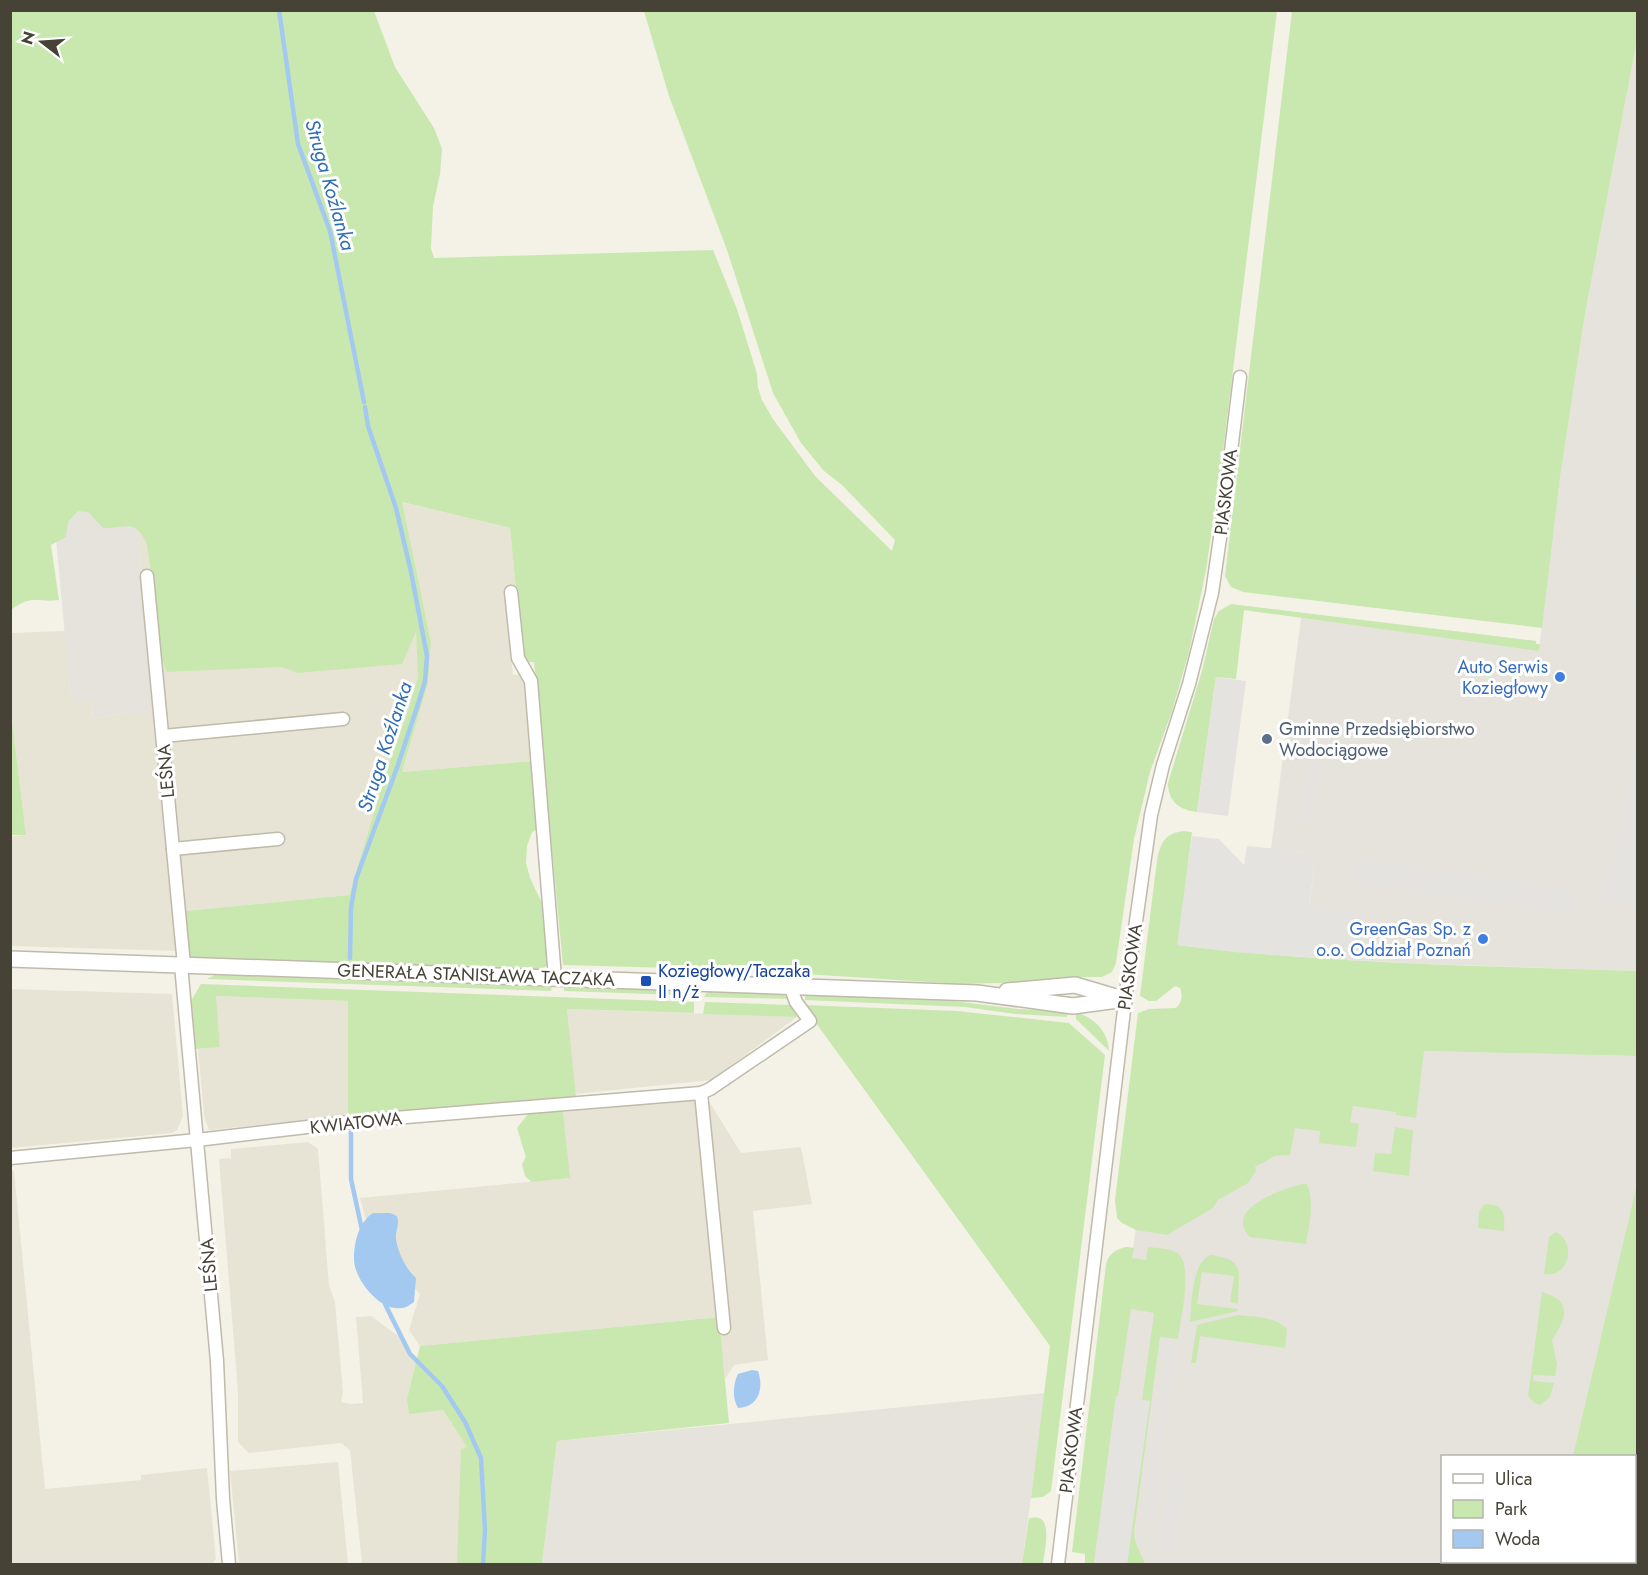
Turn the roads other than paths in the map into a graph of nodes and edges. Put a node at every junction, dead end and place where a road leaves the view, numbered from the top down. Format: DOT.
graph roads {
  1 [pos="1239,377"];
  2 [pos="147,576"];
  3 [pos="511,592"];
  4 [pos="343,719"];
  5 [pos="163,736"];
  6 [pos="279,839"];
  7 [pos="173,849"];
  8 [pos="10,958"];
  9 [pos="183,965"];
  10 [pos="555,978"];
  11 [pos="790,986"];
  12 [pos="1125,999"];
  13 [pos="701,1093"];
  14 [pos="197,1140"];
  15 [pos="10,1158"];
  16 [pos="724,1328"];
  17 [pos="229,1564"];
  18 [pos="1058,1564"];
  1 -- 12 [label="street, PIASKOWA"];
  2 -- 5 [label="street, LEŚNA"];
  3 -- 10 [label="street"];
  4 -- 5 [label="street"];
  5 -- 7 [label="street, LEŚNA"];
  6 -- 7 [label="street"];
  7 -- 9 [label="street, LEŚNA"];
  8 -- 9 [label="street, GENERAŁA STANISŁAWA TACZAKA"];
  9 -- 10 [label="street, GENERAŁA STANISŁAWA TACZAKA"];
  9 -- 14 [label="street, LEŚNA"];
  10 -- 11 [label="street, GENERAŁA STANISŁAWA TACZAKA"];
  11 -- 12 [label="street, GENERAŁA STANISŁAWA TACZAKA"];
  11 -- 13 [label="street, KWIATOWA"];
  12 -- 18 [label="street, PIASKOWA"];
  13 -- 14 [label="street, KWIATOWA"];
  13 -- 16 [label="street"];
  14 -- 15 [label="street, KWIATOWA"];
  14 -- 17 [label="street, LEŚNA"];
}
